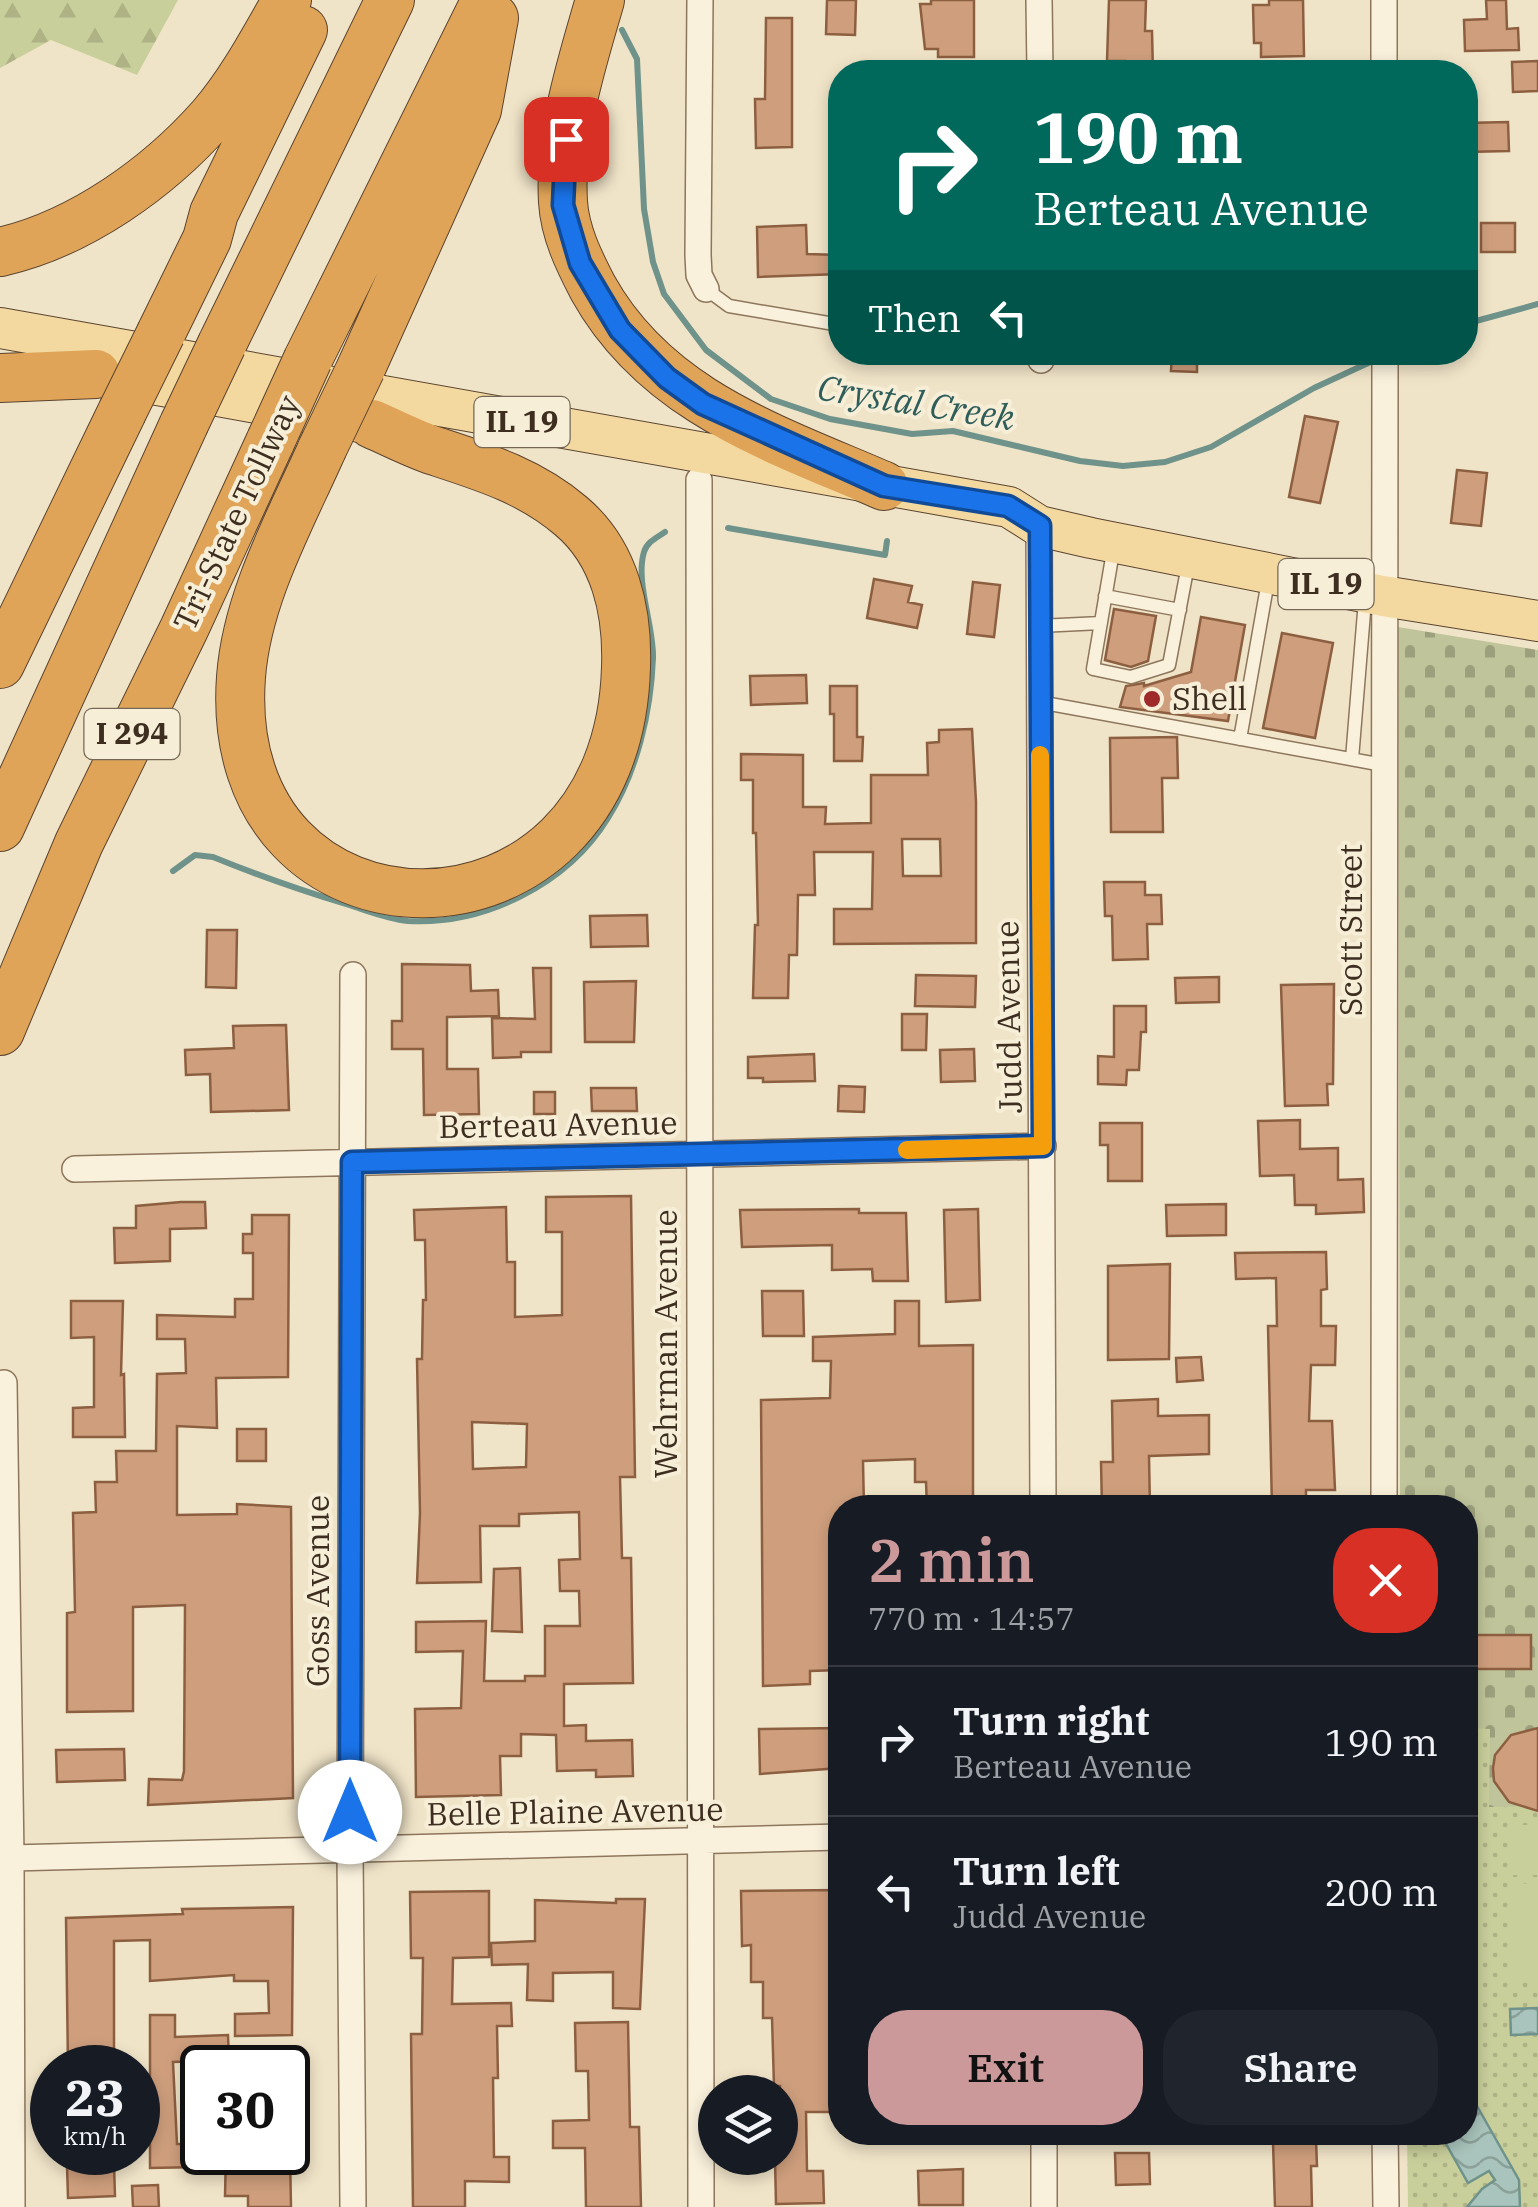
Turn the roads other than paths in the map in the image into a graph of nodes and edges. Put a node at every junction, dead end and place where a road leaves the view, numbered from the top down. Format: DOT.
graph roads {
  1 [pos="287,0"];
  2 [pos="318,0"];
  3 [pos="390,0"];
  4 [pos="486,0"];
  5 [pos="498,0"];
  6 [pos="600,0"];
  7 [pos="700,0"];
  8 [pos="1039,0"];
  9 [pos="1384,0"];
  10 [pos="1040,60"];
  11 [pos="1384,60"];
  12 [pos="0,252"];
  13 [pos="706,289"];
  14 [pos="828,323"];
  15 [pos="0,328"];
  16 [pos="0,355"];
  17 [pos="1384,365"];
  18 [pos="0,378"];
  19 [pos="109,399"];
  20 [pos="372,424"];
  21 [pos="699,480"];
  22 [pos="884,486"];
  23 [pos="1040,526"];
  24 [pos="1114,542"];
  25 [pos="1190,557"];
  26 [pos="1270,573"];
  27 [pos="1374,594"];
  28 [pos="1105,596"];
  29 [pos="0,609"];
  30 [pos="1180,610"];
  31 [pos="1538,620"];
  32 [pos="1101,622"];
  33 [pos="1038,626"];
  34 [pos="0,664"];
  35 [pos="1039,702"];
  36 [pos="1240,739"];
  37 [pos="1352,759"];
  38 [pos="1383,765"];
  39 [pos="0,827"];
  40 [pos="354,975"];
  41 [pos="0,1031"];
  42 [pos="1043,1146"];
  43 [pos="698,1154"];
  44 [pos="352,1162"];
  45 [pos="75,1170"];
  46 [pos="4,1383"];
  47 [pos="1043,1495"];
  48 [pos="1384,1495"];
  49 [pos="828,1838"];
  50 [pos="700,1841"];
  51 [pos="350,1850"];
  52 [pos="6,1858"];
  53 [pos="1044,2145"];
  54 [pos="1386,2145"];
  55 [pos="12,2207"];
  56 [pos="353,2207"];
  57 [pos="701,2207"];
  58 [pos="1044,2207"];
  59 [pos="1386,2207"];
  1 -- 12 [label="highway"];
  2 -- 19 [label="highway, bridge"];
  3 -- 39 [label="highway, I 294, bridge"];
  4 -- 41 [label="highway, Tri-State Tollway / I 294, bridge"];
  5 -- 20 [label="highway, bridge"];
  6 -- 22 [label="highway"];
  7 -- 13 [label="street"];
  8 -- 10 [label="street"];
  9 -- 11 [label="street"];
  13 -- 14 [label="lane"];
  15 -- 22 [label="main road, IL 19"];
  16 -- 19 [label="main road, IL 19"];
  17 -- 27 [label="street, Scott Street"];
  18 -- 19 [label="highway"];
  19 -- 20 [label="main road, IL 19"];
  19 -- 29 [label="highway"];
  19 -- 34 [label="highway"];
  20 -- 21 [label="main road, IL 19"];
  21 -- 23 [label="main road, IL 19"];
  21 -- 43 [label="street, Wehrman Avenue"];
  22 -- 23 [label="main road, IL 19"];
  23 -- 24 [label="main road, IL 19"];
  23 -- 33 [label="street, Judd Avenue"];
  24 -- 25 [label="main road, IL 19"];
  24 -- 28 [label="lane"];
  25 -- 26 [label="main road, IL 19"];
  25 -- 30 [label="lane"];
  26 -- 27 [label="main road, IL 19"];
  26 -- 36 [label="lane"];
  27 -- 31 [label="main road, IL 19"];
  27 -- 37 [label="lane"];
  27 -- 38 [label="street, Scott Street"];
  28 -- 30 [label="lane"];
  28 -- 32 [label="lane"];
  30 -- 32 [label="lane"];
  32 -- 33 [label="lane"];
  33 -- 35 [label="street, Judd Avenue"];
  35 -- 36 [label="lane"];
  35 -- 42 [label="street, Judd Avenue"];
  36 -- 37 [label="lane"];
  37 -- 38 [label="lane"];
  38 -- 48 [label="street, Scott Street"];
  40 -- 44 [label="street, Goss Avenue"];
  42 -- 43 [label="street, Berteau Avenue"];
  42 -- 47 [label="street, Judd Avenue"];
  43 -- 44 [label="street, Berteau Avenue"];
  43 -- 50 [label="street, Wehrman Avenue"];
  44 -- 45 [label="street, Berteau Avenue"];
  44 -- 51 [label="street, Goss Avenue"];
  46 -- 52 [label="street"];
  49 -- 50 [label="street, Belle Plaine Avenue"];
  50 -- 51 [label="street, Belle Plaine Avenue"];
  50 -- 57 [label="street, Wehrman Avenue"];
  51 -- 52 [label="street, Belle Plaine Avenue"];
  51 -- 56 [label="street, Goss Avenue"];
  52 -- 55 [label="street"];
  53 -- 58 [label="street"];
  54 -- 59 [label="street"];
}
